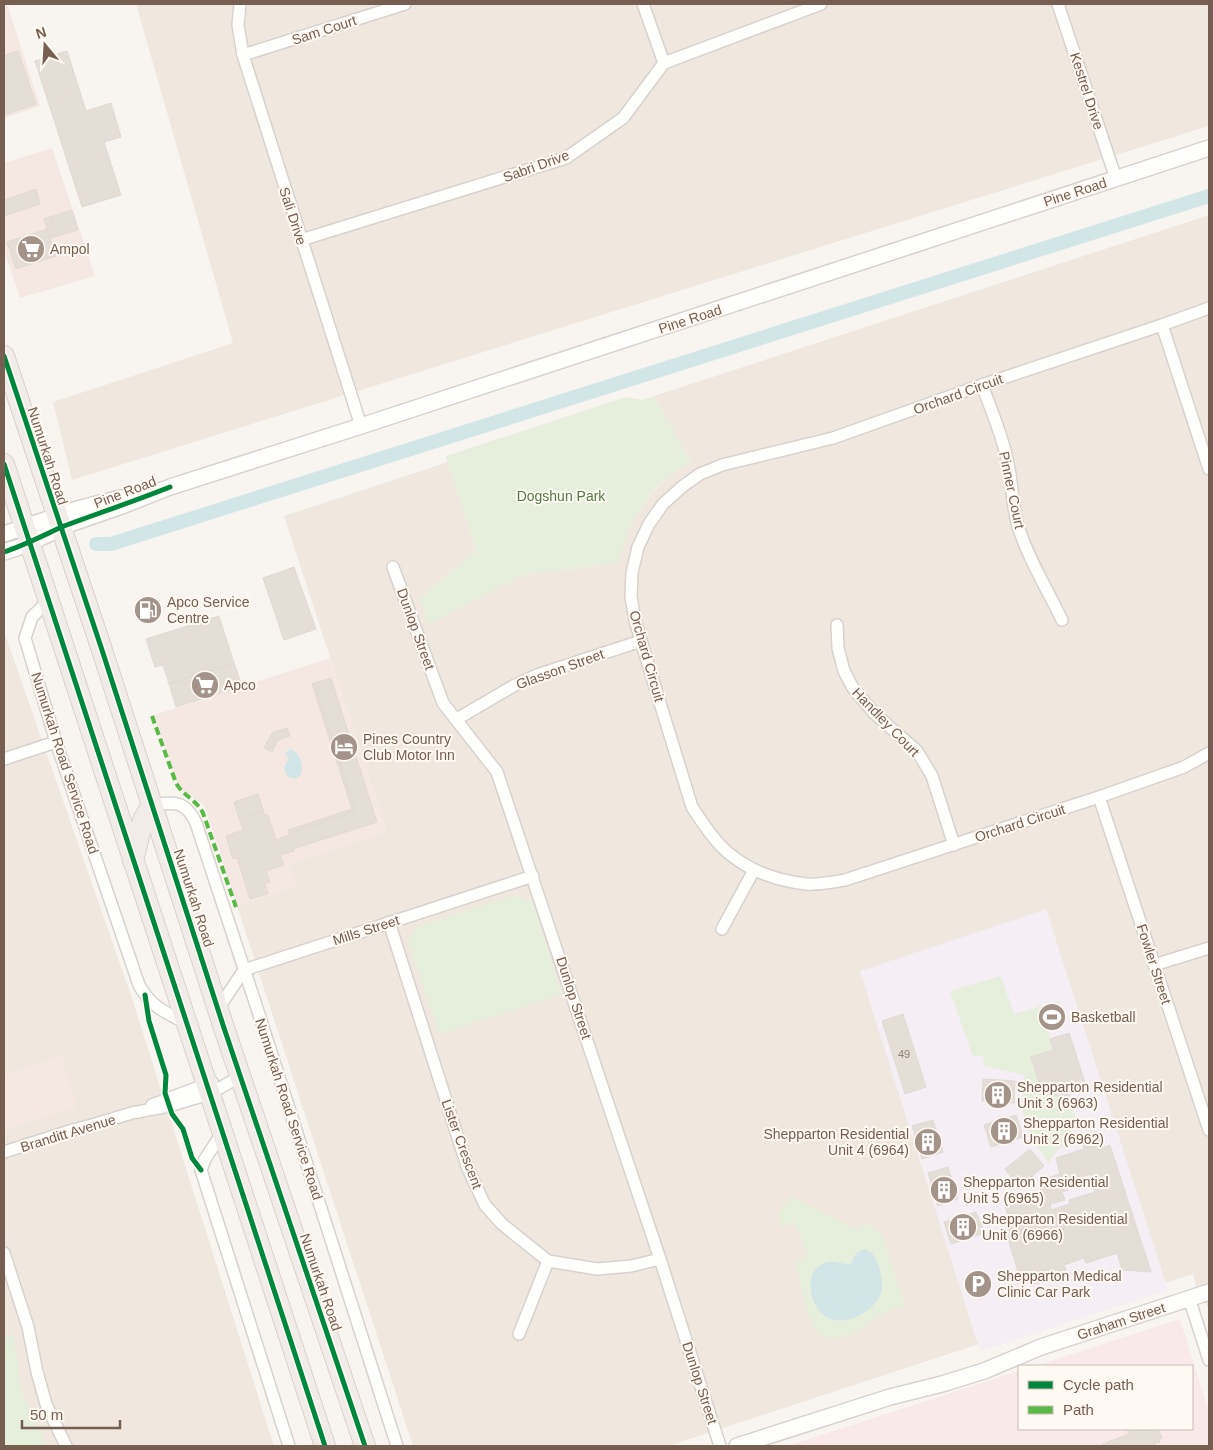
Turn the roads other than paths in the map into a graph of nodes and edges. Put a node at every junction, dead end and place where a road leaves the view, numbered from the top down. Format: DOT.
graph roads {
  1 [pos="240,4"];
  2 [pos="405,4"];
  3 [pos="643,4"];
  4 [pos="821,4"];
  5 [pos="1058,4"];
  6 [pos="242,55"];
  7 [pos="664,63"];
  8 [pos="1209,148"];
  9 [pos="1116,179"];
  10 [pos="301,240"];
  11 [pos="1209,308"];
  12 [pos="1162,325"];
  13 [pos="4,356"];
  14 [pos="982,385"];
  15 [pos="361,426"];
  16 [pos="4,464"];
  17 [pos="1209,469"];
  18 [pos="58,522"];
  19 [pos="4,534"];
  20 [pos="28,535"];
  21 [pos="4,552"];
  22 [pos="393,567"];
  23 [pos="49,600"];
  24 [pos="1062,620"];
  25 [pos="837,625"];
  26 [pos="641,641"];
  27 [pos="457,719"];
  28 [pos="56,742"];
  29 [pos="1209,753"];
  30 [pos="4,759"];
  31 [pos="1099,797"];
  32 [pos="152,805"];
  33 [pos="954,845"];
  34 [pos="133,861"];
  35 [pos="754,870"];
  36 [pos="533,876"];
  37 [pos="389,922"];
  38 [pos="722,929"];
  39 [pos="1209,948"];
  40 [pos="1154,965"];
  41 [pos="244,970"];
  42 [pos="218,1010"];
  43 [pos="186,1023"];
  44 [pos="241,1076"];
  45 [pos="208,1088"];
  46 [pos="1209,1130"];
  47 [pos="222,1133"];
  48 [pos="4,1152"];
  49 [pos="4,1254"];
  50 [pos="660,1259"];
  51 [pos="548,1262"];
  52 [pos="1209,1292"];
  53 [pos="1189,1298"];
  54 [pos="519,1334"];
  55 [pos="1209,1360"];
  56 [pos="66,1446"];
  57 [pos="289,1446"];
  58 [pos="324,1446"];
  59 [pos="365,1446"];
  60 [pos="397,1446"];
  61 [pos="720,1446"];
  62 [pos="737,1446"];
  1 -- 6 [label="street, Sali Drive"];
  2 -- 6 [label="street, Sam Court"];
  3 -- 7 [label="street"];
  4 -- 7 [label="street"];
  5 -- 9 [label="street, Kestrel Drive"];
  6 -- 10 [label="street, Sali Drive"];
  7 -- 10 [label="street, Sabri Drive"];
  8 -- 9 [label="street, Pine Road"];
  9 -- 15 [label="street, Pine Road"];
  10 -- 15 [label="street, Sali Drive"];
  11 -- 12 [label="street, Orchard Circuit"];
  12 -- 14 [label="street, Orchard Circuit"];
  12 -- 17 [label="street"];
  13 -- 18 [label="highway, Numurkah Road"];
  14 -- 24 [label="street, Pinner Court"];
  14 -- 26 [label="street, Orchard Circuit"];
  15 -- 18 [label="street, Pine Road"];
  16 -- 20 [label="highway"];
  18 -- 20 [label="street, Pine Road"];
  18 -- 32 [label="highway, Numurkah Road"];
  19 -- 20 [label="street"];
  20 -- 21 [label="street"];
  20 -- 23 [label="highway"];
  22 -- 27 [label="street, Dunlop Street"];
  23 -- 28 [label="street, Numurkah Road Service Road"];
  23 -- 34 [label="highway"];
  25 -- 33 [label="street, Handley Court"];
  26 -- 27 [label="street, Glasson Street"];
  26 -- 35 [label="street, Orchard Circuit"];
  27 -- 36 [label="street, Dunlop Street"];
  28 -- 30 [label="street"];
  28 -- 43 [label="street, Numurkah Road Service Road"];
  29 -- 31 [label="street, Orchard Circuit"];
  31 -- 33 [label="street, Orchard Circuit"];
  31 -- 40 [label="street, Fowler Street"];
  32 -- 34 [label="highway"];
  32 -- 41 [label="street, Numurkah Road Service Road"];
  32 -- 42 [label="highway, Numurkah Road"];
  33 -- 35 [label="street, Orchard Circuit"];
  34 -- 43 [label="highway"];
  35 -- 38 [label="street"];
  36 -- 37 [label="street, Mills Street"];
  36 -- 50 [label="street, Dunlop Street"];
  37 -- 41 [label="street, Mills Street"];
  37 -- 51 [label="street, Lister Crescent"];
  39 -- 40 [label="street"];
  40 -- 46 [label="street, Fowler Street"];
  41 -- 42 [label="street"];
  41 -- 60 [label="street, Numurkah Road Service Road"];
  42 -- 44 [label="highway, Numurkah Road"];
  43 -- 45 [label="highway"];
  44 -- 45 [label="street, Branditt Avenue"];
  44 -- 59 [label="highway, Numurkah Road"];
  45 -- 47 [label="highway"];
  45 -- 48 [label="street, Branditt Avenue"];
  47 -- 57 [label="street"];
  47 -- 58 [label="highway"];
  49 -- 56 [label="street"];
  50 -- 51 [label="street"];
  50 -- 61 [label="street, Dunlop Street"];
  51 -- 54 [label="street"];
  52 -- 53 [label="street, Graham Street"];
  53 -- 55 [label="street"];
  53 -- 62 [label="street, Graham Street"];
}
